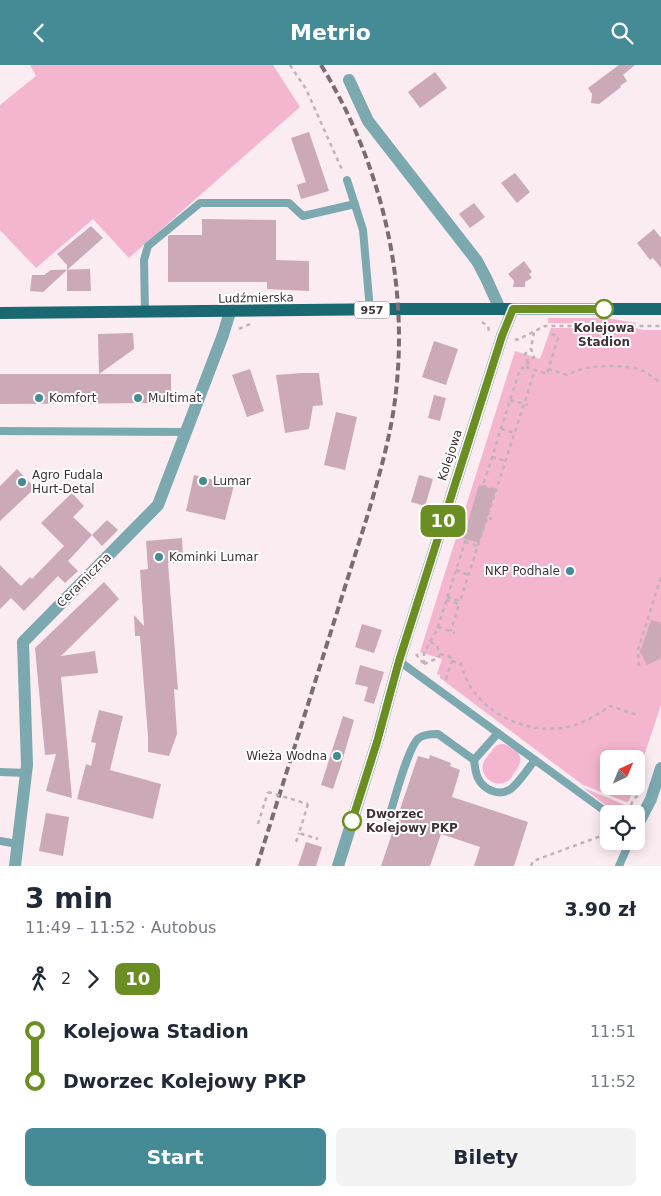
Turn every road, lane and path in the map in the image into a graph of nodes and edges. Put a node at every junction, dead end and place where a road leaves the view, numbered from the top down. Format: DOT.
graph roads {
  1 [pos="290,65"];
  2 [pos="349,80"];
  3 [pos="347,180"];
  4 [pos="355,204"];
  5 [pos="500,309"];
  6 [pos="513,309"];
  7 [pos="661,309"];
  8 [pos="370,310"];
  9 [pos="146,312"];
  10 [pos="230,312"];
  11 [pos="0,313"];
  12 [pos="475,322"];
  13 [pos="252,323"];
  14 [pos="661,326"];
  15 [pos="534,331"];
  16 [pos="551,334"];
  17 [pos="223,335"];
  18 [pos="502,336"];
  19 [pos="531,349"];
  20 [pos="527,365"];
  21 [pos="548,369"];
  22 [pos="534,370"];
  23 [pos="661,383"];
  24 [pos="510,401"];
  25 [pos="526,405"];
  26 [pos="501,429"];
  27 [pos="0,431"];
  28 [pos="186,433"];
  29 [pos="515,433"];
  30 [pos="492,457"];
  31 [pos="506,461"];
  32 [pos="483,486"];
  33 [pos="496,490"];
  34 [pos="474,514"];
  35 [pos="487,518"];
  36 [pos="492,519"];
  37 [pos="465,542"];
  38 [pos="478,546"];
  39 [pos="456,571"];
  40 [pos="468,575"];
  41 [pos="661,577"];
  42 [pos="447,599"];
  43 [pos="438,627"];
  44 [pos="451,631"];
  45 [pos="455,633"];
  46 [pos="431,642"];
  47 [pos="440,654"];
  48 [pos="399,661"];
  49 [pos="452,661"];
  50 [pos="639,666"];
  51 [pos="442,677"];
  52 [pos="638,715"];
  53 [pos="498,733"];
  54 [pos="535,760"];
  55 [pos="474,761"];
  56 [pos="661,768"];
  57 [pos="0,772"];
  58 [pos="26,773"];
  59 [pos="600,807"];
  60 [pos="645,811"];
  61 [pos="389,817"];
  62 [pos="258,824"];
  63 [pos="299,833"];
  64 [pos="600,836"];
  65 [pos="318,839"];
  66 [pos="0,841"];
  67 [pos="296,842"];
  68 [pos="18,845"];
  69 [pos="626,850"];
  70 [pos="16,866"];
  71 [pos="338,866"];
  72 [pos="531,866"];
  73 [pos="619,866"];
  1 -- 3 [label="path"];
  2 -- 5 [label="street"];
  3 -- 4 [label="lane"];
  4 -- 8 [label="lane"];
  4 -- 9 [label="lane"];
  5 -- 6 [label="main road, Ludźmierska / 957"];
  5 -- 8 [label="main road, Ludźmierska / 957"];
  6 -- 7 [label="main road, 957"];
  6 -- 18 [label="street, Kolejowa"];
  8 -- 10 [label="main road, Ludźmierska / 957"];
  9 -- 10 [label="main road, Ludźmierska / 957"];
  9 -- 11 [label="main road, Ludźmierska / 957"];
  10 -- 17 [label="street, Ceramiczna"];
  12 -- 18 [label="path"];
  13 -- 17 [label="path"];
  14 -- 15 [label="path"];
  15 -- 18 [label="path"];
  15 -- 19 [label="path"];
  16 -- 21 [label="path"];
  17 -- 28 [label="street, Ceramiczna"];
  18 -- 48 [label="street, Kolejowa"];
  19 -- 20 [label="path"];
  19 -- 20 [label="path"];
  20 -- 22 [label="path"];
  20 -- 24 [label="path"];
  21 -- 22 [label="path"];
  21 -- 23 [label="path"];
  22 -- 25 [label="path"];
  24 -- 25 [label="path"];
  24 -- 26 [label="path"];
  25 -- 29 [label="path"];
  26 -- 29 [label="path"];
  26 -- 30 [label="path"];
  27 -- 28 [label="lane"];
  28 -- 58 [label="street, Ceramiczna"];
  29 -- 31 [label="path"];
  30 -- 31 [label="path"];
  30 -- 32 [label="path"];
  31 -- 33 [label="path"];
  32 -- 33 [label="path"];
  32 -- 34 [label="path"];
  33 -- 35 [label="path"];
  34 -- 35 [label="path"];
  34 -- 37 [label="path"];
  35 -- 36 [label="path"];
  35 -- 38 [label="path"];
  37 -- 38 [label="path"];
  37 -- 39 [label="path"];
  38 -- 40 [label="path"];
  39 -- 40 [label="path"];
  39 -- 42 [label="path"];
  40 -- 42 [label="path"];
  41 -- 50 [label="path"];
  42 -- 43 [label="path"];
  42 -- 44 [label="path"];
  43 -- 44 [label="path"];
  43 -- 46 [label="path"];
  44 -- 45 [label="path"];
  46 -- 47 [label="path"];
  46 -- 47 [label="path"];
  47 -- 49 [label="path"];
  48 -- 53 [label="lane"];
  48 -- 71 [label="street, Kolejowa"];
  49 -- 51 [label="path"];
  49 -- 52 [label="path"];
  53 -- 54 [label="lane"];
  53 -- 55 [label="lane"];
  54 -- 55 [label="lane"];
  54 -- 59 [label="lane"];
  55 -- 61 [label="lane"];
  56 -- 60 [label="street"];
  57 -- 58 [label="lane"];
  58 -- 68 [label="street, Ceramiczna"];
  62 -- 63 [label="path, bridge"];
  63 -- 65 [label="path"];
  63 -- 67 [label="path"];
  64 -- 72 [label="path"];
  66 -- 68 [label="lane"];
  68 -- 70 [label="street, Ceramiczna"];
  69 -- 73 [label="lane"];
}
